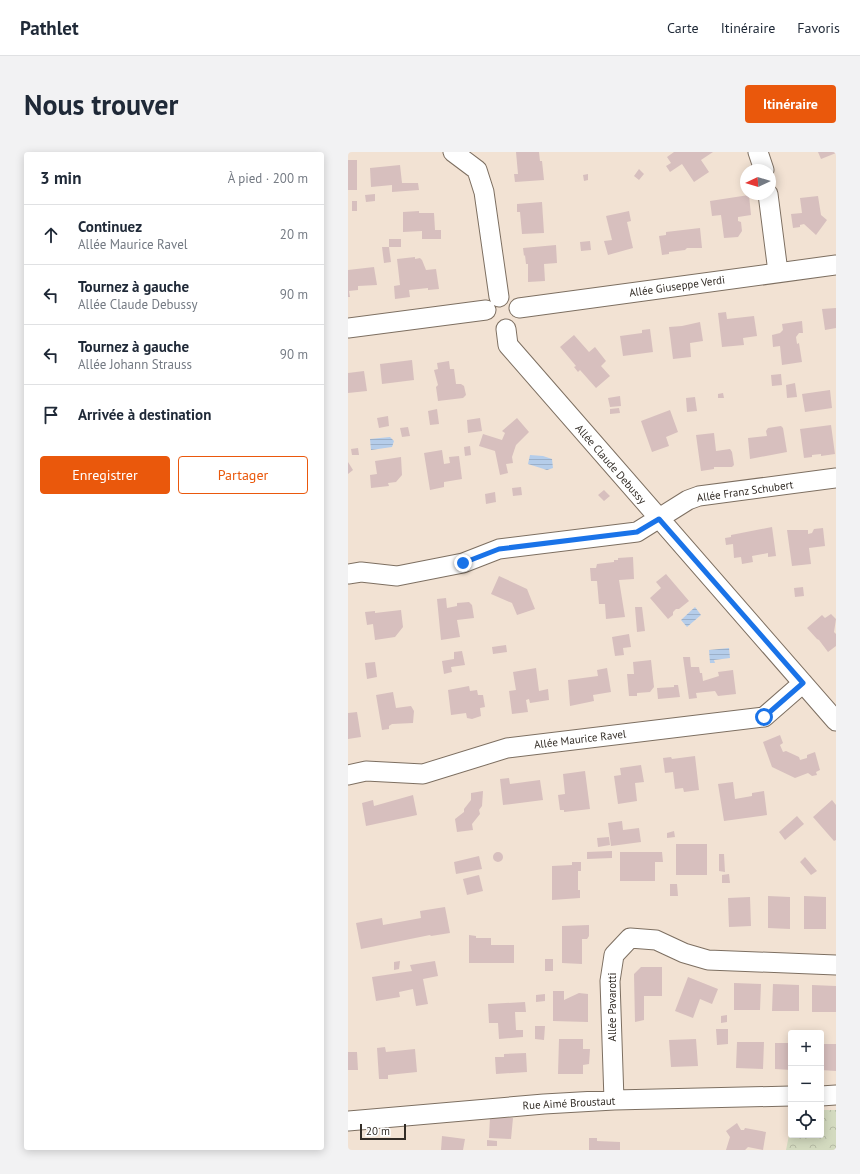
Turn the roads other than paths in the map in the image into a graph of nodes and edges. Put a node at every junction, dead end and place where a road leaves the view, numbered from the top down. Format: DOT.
graph roads {
  1 [pos="453,152"];
  2 [pos="758,152"];
  3 [pos="762,164"];
  4 [pos="769,200"];
  5 [pos="836,265"];
  6 [pos="778,272"];
  7 [pos="492,303"];
  8 [pos="519,308"];
  9 [pos="348,328"];
  10 [pos="506,329"];
  11 [pos="836,478"];
  12 [pos="659,519"];
  13 [pos="348,574"];
  14 [pos="803,683"];
  15 [pos="836,721"];
  16 [pos="348,775"];
  17 [pos="836,965"];
  18 [pos="836,1095"];
  19 [pos="788,1096"];
  20 [pos="824,1096"];
  21 [pos="614,1100"];
  22 [pos="348,1121"];
  1 -- 7 [label="street"];
  2 -- 3 [label="street"];
  4 -- 6 [label="street"];
  5 -- 6 [label="street, Allée Giuseppe Verdi"];
  6 -- 8 [label="street, Allée Giuseppe Verdi"];
  7 -- 8 [label="street"];
  7 -- 9 [label="street"];
  7 -- 10 [label="street"];
  8 -- 10 [label="street"];
  10 -- 12 [label="street, Allée Claude Debussy"];
  11 -- 12 [label="street, Allée Franz Schubert"];
  12 -- 13 [label="street, Allée Franz Schubert"];
  12 -- 14 [label="street, Allée Claude Debussy"];
  14 -- 15 [label="street, Allée Claude Debussy"];
  14 -- 16 [label="street, Allée Maurice Ravel"];
  17 -- 21 [label="street, Allée Pavarotti"];
  18 -- 20 [label="street"];
  19 -- 21 [label="street, Rue Aimé Broustaut"];
  21 -- 22 [label="street, Rue Aimé Broustaut"];
}
